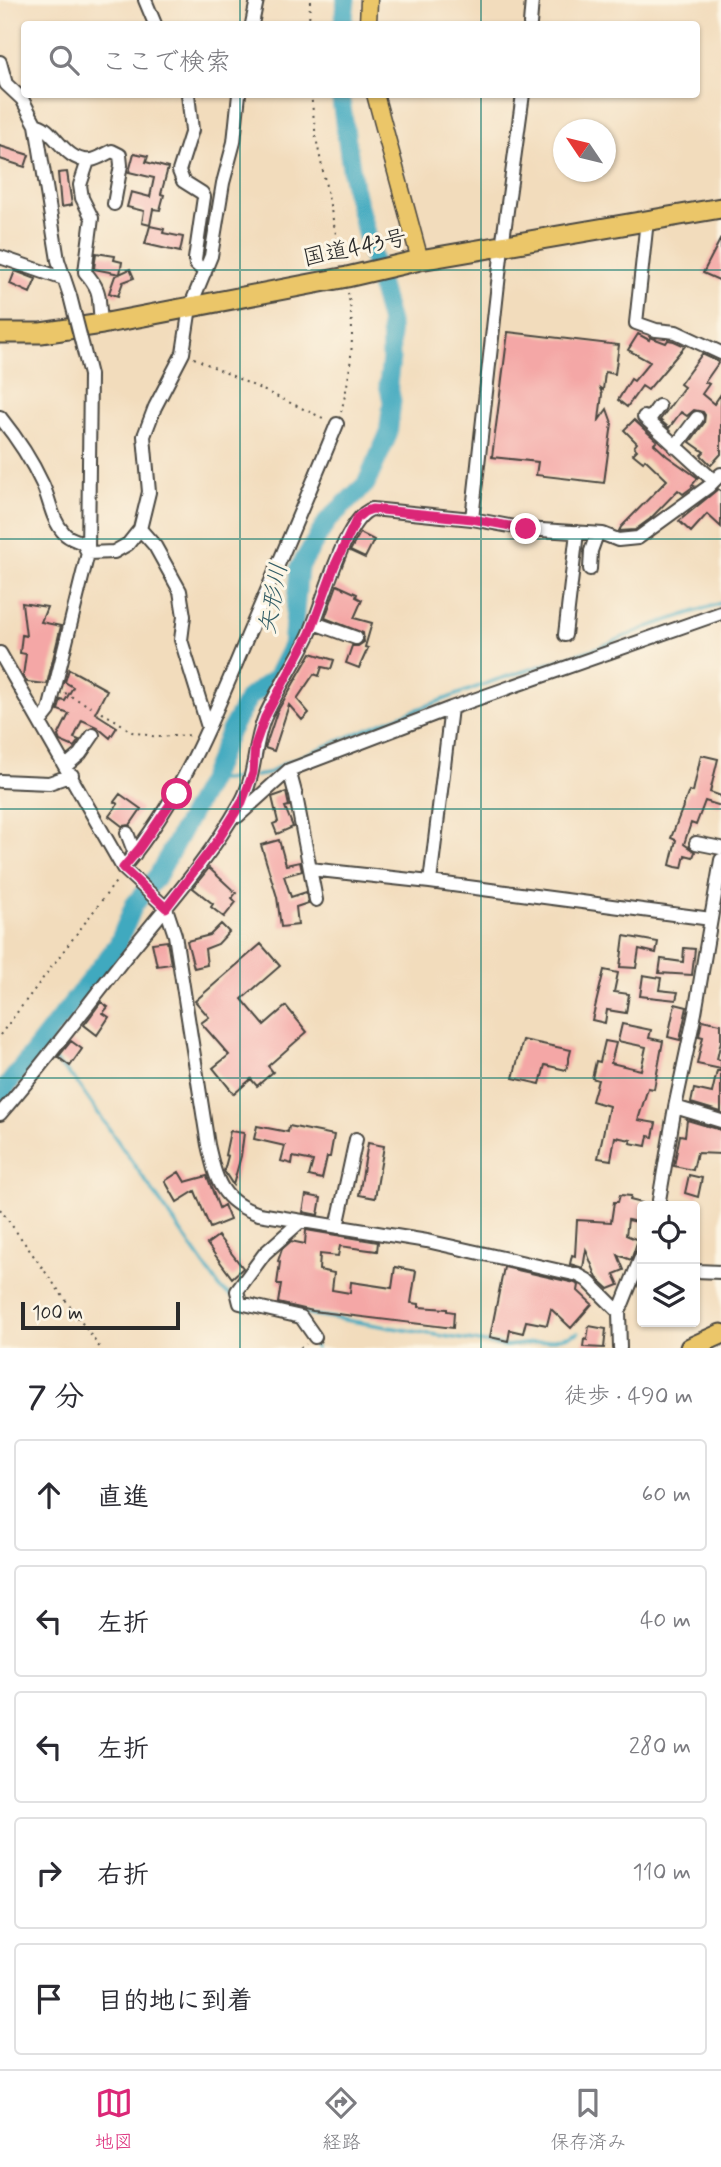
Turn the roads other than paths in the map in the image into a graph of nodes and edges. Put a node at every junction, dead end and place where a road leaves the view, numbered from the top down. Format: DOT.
graph roads {
  1 [pos="145,0"];
  2 [pos="257,0"];
  3 [pos="369,0"];
  4 [pos="532,0"];
  5 [pos="154,21"];
  6 [pos="253,21"];
  7 [pos="368,21"];
  8 [pos="530,21"];
  9 [pos="0,62"];
  10 [pos="3,84"];
  11 [pos="188,98"];
  12 [pos="239,98"];
  13 [pos="376,98"];
  14 [pos="522,98"];
  15 [pos="36,125"];
  16 [pos="88,161"];
  17 [pos="114,204"];
  18 [pos="721,208"];
  19 [pos="647,220"];
  20 [pos="502,247"];
  21 [pos="0,257"];
  22 [pos="420,260"];
  23 [pos="205,272"];
  24 [pos="64,279"];
  25 [pos="190,307"];
  26 [pos="102,324"];
  27 [pos="0,333"];
  28 [pos="721,353"];
  29 [pos="659,406"];
  30 [pos="0,417"];
  31 [pos="697,418"];
  32 [pos="337,425"];
  33 [pos="675,447"];
  34 [pos="718,477"];
  35 [pos="472,519"];
  36 [pos="140,528"];
  37 [pos="577,532"];
  38 [pos="597,534"];
  39 [pos="88,553"];
  40 [pos="590,569"];
  41 [pos="721,613"];
  42 [pos="314,623"];
  43 [pos="565,635"];
  44 [pos="356,638"];
  45 [pos="0,653"];
  46 [pos="451,708"];
  47 [pos="41,722"];
  48 [pos="207,729"];
  49 [pos="93,736"];
  50 [pos="289,770"];
  51 [pos="69,771"];
  52 [pos="0,781"];
  53 [pos="226,828"];
  54 [pos="127,833"];
  55 [pos="696,843"];
  56 [pos="721,848"];
  57 [pos="135,854"];
  58 [pos="721,860"];
  59 [pos="310,869"];
  60 [pos="126,871"];
  61 [pos="430,882"];
  62 [pos="317,900"];
  63 [pos="164,905"];
  64 [pos="711,919"];
  65 [pos="675,1107"];
  66 [pos="0,1114"];
  67 [pos="721,1121"];
  68 [pos="356,1139"];
  69 [pos="659,1201"];
  70 [pos="301,1221"];
  71 [pos="337,1227"];
  72 [pos="700,1270"];
  73 [pos="721,1272"];
  74 [pos="637,1276"];
  75 [pos="619,1312"];
  76 [pos="721,1334"];
  77 [pos="315,1337"];
  78 [pos="620,1348"];
  79 [pos="690,1348"];
  1 -- 5 [label="street"];
  2 -- 6 [label="street"];
  3 -- 7 [label="main road"];
  4 -- 8 [label="street"];
  9 -- 10 [label="street"];
  10 -- 15 [label="street"];
  11 -- 23 [label="street"];
  12 -- 23 [label="street"];
  13 -- 22 [label="main road"];
  14 -- 20 [label="street"];
  15 -- 16 [label="street"];
  15 -- 24 [label="street"];
  16 -- 17 [label="street"];
  16 -- 26 [label="street"];
  18 -- 19 [label="highway, 国道443号"];
  19 -- 20 [label="highway, 国道443号"];
  19 -- 28 [label="street"];
  20 -- 22 [label="highway, 国道443号"];
  20 -- 35 [label="street"];
  21 -- 24 [label="street"];
  22 -- 25 [label="highway, 国道443号"];
  23 -- 25 [label="street"];
  24 -- 39 [label="street, bridge"];
  25 -- 26 [label="highway, 国道443号"];
  25 -- 36 [label="street"];
  26 -- 27 [label="highway, 国道443号"];
  29 -- 33 [label="street"];
  30 -- 39 [label="street"];
  31 -- 33 [label="street"];
  32 -- 48 [label="street"];
  33 -- 34 [label="street"];
  34 -- 38 [label="street"];
  35 -- 37 [label="street"];
  35 -- 42 [label="street"];
  36 -- 39 [label="street"];
  36 -- 48 [label="street"];
  37 -- 38 [label="street"];
  37 -- 43 [label="street"];
  38 -- 40 [label="street"];
  39 -- 47 [label="street"];
  41 -- 46 [label="street"];
  42 -- 44 [label="street"];
  42 -- 53 [label="street"];
  45 -- 47 [label="street"];
  46 -- 50 [label="street"];
  46 -- 61 [label="street"];
  47 -- 51 [label="street"];
  48 -- 57 [label="street"];
  49 -- 51 [label="street"];
  50 -- 53 [label="street"];
  50 -- 59 [label="street"];
  51 -- 52 [label="street"];
  51 -- 60 [label="street"];
  53 -- 63 [label="street"];
  54 -- 57 [label="street"];
  55 -- 56 [label="street"];
  57 -- 60 [label="street"];
  58 -- 64 [label="street"];
  59 -- 61 [label="street"];
  59 -- 62 [label="street"];
  60 -- 63 [label="street"];
  61 -- 64 [label="street"];
  63 -- 66 [label="street"];
  63 -- 70 [label="street"];
  64 -- 65 [label="street"];
  65 -- 67 [label="street"];
  65 -- 69 [label="street"];
  68 -- 71 [label="street"];
  70 -- 71 [label="street"];
  70 -- 77 [label="street"];
  71 -- 75 [label="street"];
  72 -- 73 [label="street"];
  74 -- 75 [label="street"];
  75 -- 78 [label="street"];
  76 -- 79 [label="highway"];
}
